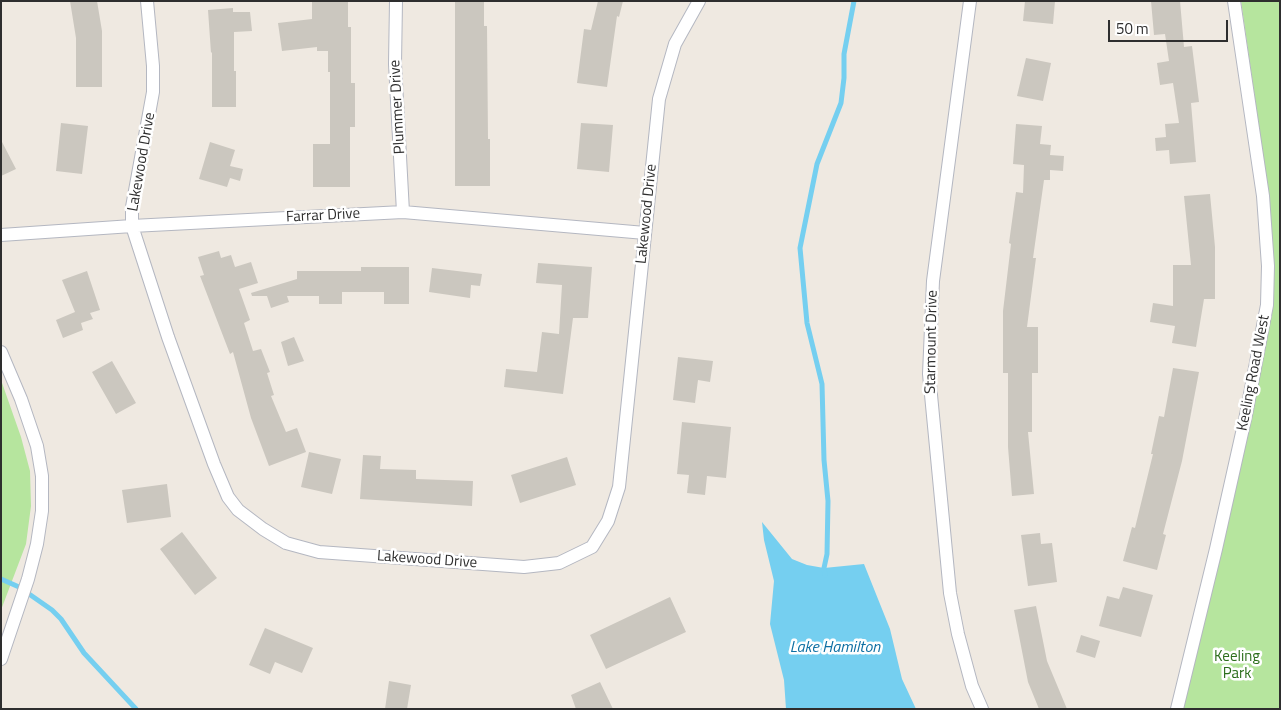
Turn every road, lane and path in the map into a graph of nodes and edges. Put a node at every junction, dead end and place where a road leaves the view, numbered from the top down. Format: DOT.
graph roads {
  1 [pos="147,1"];
  2 [pos="396,1"];
  3 [pos="699,1"];
  4 [pos="970,1"];
  5 [pos="1234,1"];
  6 [pos="403,212"];
  7 [pos="132,226"];
  8 [pos="645,233"];
  9 [pos="1,235"];
  10 [pos="1,352"];
  11 [pos="2,656"];
  12 [pos="982,709"];
  13 [pos="1177,709"];
  1 -- 7 [label="street, Lakewood Drive"];
  2 -- 6 [label="street, Plummer Drive"];
  3 -- 8 [label="street, Lakewood Drive"];
  4 -- 12 [label="street, Starmount Drive"];
  5 -- 13 [label="street, Keeling Road West"];
  6 -- 7 [label="street, Farrar Drive"];
  6 -- 8 [label="street, Farrar Drive"];
  7 -- 8 [label="street, Lakewood Drive"];
  7 -- 9 [label="street, Farrar Drive"];
  10 -- 11 [label="street"];
}
